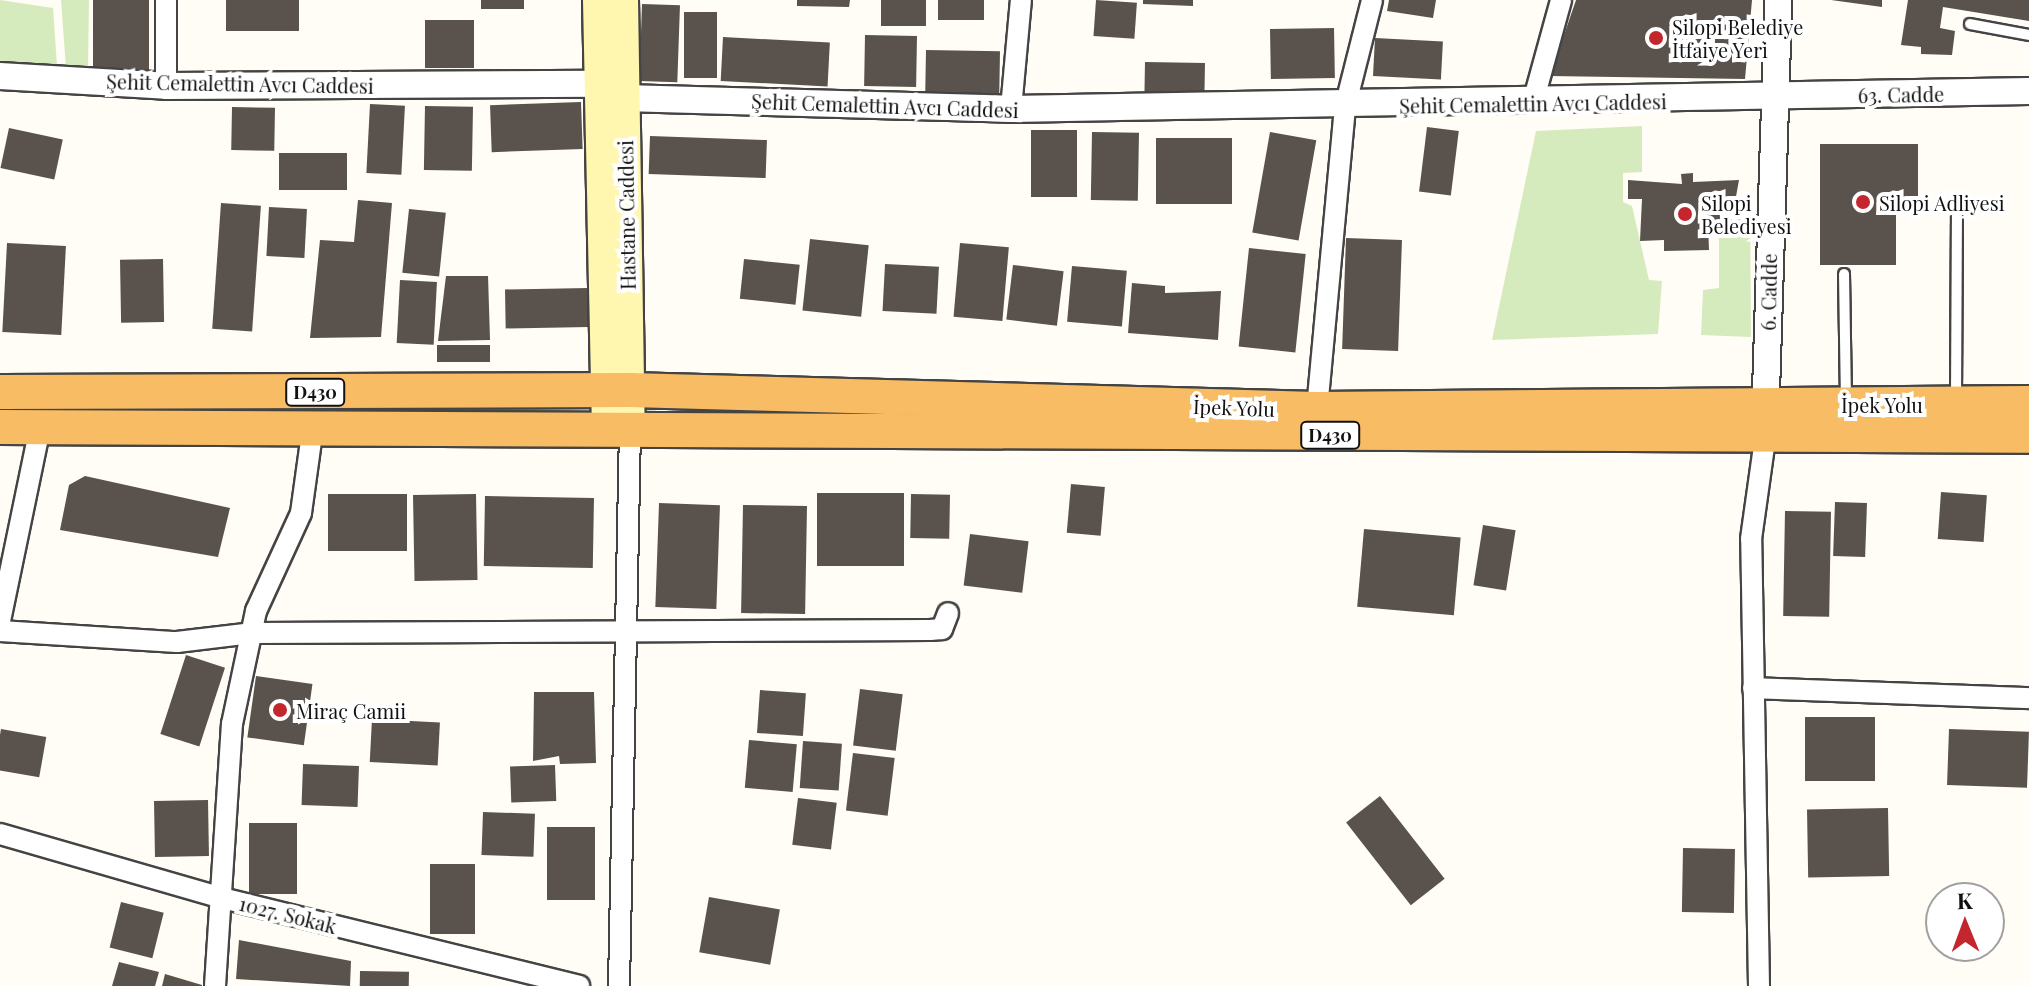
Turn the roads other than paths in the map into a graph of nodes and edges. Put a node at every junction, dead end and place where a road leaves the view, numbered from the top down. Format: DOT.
graph roads {
  1 [pos="166,0"];
  2 [pos="598,0"];
  3 [pos="623,0"];
  4 [pos="1021,0"];
  5 [pos="1372,0"];
  6 [pos="1561,0"];
  7 [pos="1778,0"];
  8 [pos="1970,24"];
  9 [pos="2029,35"];
  10 [pos="0,76"];
  11 [pos="166,86"];
  12 [pos="611,91"];
  13 [pos="2029,91"];
  14 [pos="1773,97"];
  15 [pos="1533,102"];
  16 [pos="1345,107"];
  17 [pos="1011,109"];
  18 [pos="1957,204"];
  19 [pos="1844,274"];
  20 [pos="617,391"];
  21 [pos="0,392"];
  22 [pos="2029,403"];
  23 [pos="1765,404"];
  24 [pos="1846,404"];
  25 [pos="1956,404"];
  26 [pos="1317,409"];
  27 [pos="0,427"];
  28 [pos="40,427"];
  29 [pos="313,427"];
  30 [pos="619,429"];
  31 [pos="2029,436"];
  32 [pos="1765,439"];
  33 [pos="948,613"];
  34 [pos="0,621"];
  35 [pos="0,631"];
  36 [pos="253,633"];
  37 [pos="623,635"];
  38 [pos="1753,688"];
  39 [pos="2029,698"];
  40 [pos="0,834"];
  41 [pos="218,897"];
  42 [pos="215,986"];
  43 [pos="579,986"];
  44 [pos="619,986"];
  45 [pos="1759,986"];
  1 -- 11 [label="street"];
  2 -- 12 [label="main road, Hastane Caddesi"];
  3 -- 12 [label="main road, Hastane Caddesi"];
  4 -- 17 [label="street"];
  5 -- 16 [label="street"];
  6 -- 15 [label="street"];
  7 -- 14 [label="street, 6. Cadde"];
  8 -- 9 [label="lane"];
  10 -- 11 [label="street, Şehit Cemalettin Avcı Caddesi"];
  11 -- 12 [label="street, Şehit Cemalettin Avcı Caddesi"];
  12 -- 17 [label="street, Şehit Cemalettin Avcı Caddesi"];
  12 -- 20 [label="main road, Hastane Caddesi"];
  13 -- 14 [label="street, 63. Cadde"];
  14 -- 15 [label="street, Şehit Cemalettin Avcı Caddesi"];
  14 -- 23 [label="street, 6. Cadde"];
  15 -- 16 [label="street, Şehit Cemalettin Avcı Caddesi"];
  16 -- 17 [label="street, Şehit Cemalettin Avcı Caddesi"];
  16 -- 26 [label="street"];
  18 -- 25 [label="lane"];
  19 -- 24 [label="lane"];
  20 -- 21 [label="highway, D430"];
  20 -- 26 [label="highway, İpek Yolu / D430"];
  20 -- 30 [label="main road, Hastane Caddesi"];
  22 -- 25 [label="highway, İpek Yolu / D430"];
  23 -- 24 [label="highway, İpek Yolu / D430"];
  23 -- 26 [label="highway, İpek Yolu / D430"];
  23 -- 32 [label="street, 6. Cadde"];
  24 -- 25 [label="highway, İpek Yolu / D430"];
  27 -- 28 [label="highway, D430"];
  28 -- 29 [label="highway, D430"];
  28 -- 34 [label="street"];
  29 -- 30 [label="highway, D430"];
  29 -- 36 [label="street"];
  30 -- 32 [label="highway, D430"];
  30 -- 37 [label="street"];
  31 -- 32 [label="highway, D430"];
  32 -- 38 [label="street"];
  33 -- 37 [label="street"];
  35 -- 36 [label="street"];
  36 -- 37 [label="street"];
  36 -- 41 [label="street"];
  37 -- 44 [label="street"];
  38 -- 39 [label="street"];
  38 -- 45 [label="street"];
  40 -- 41 [label="street, 1027. Sokak"];
  41 -- 42 [label="street"];
  41 -- 43 [label="street, 1027. Sokak"];
}
